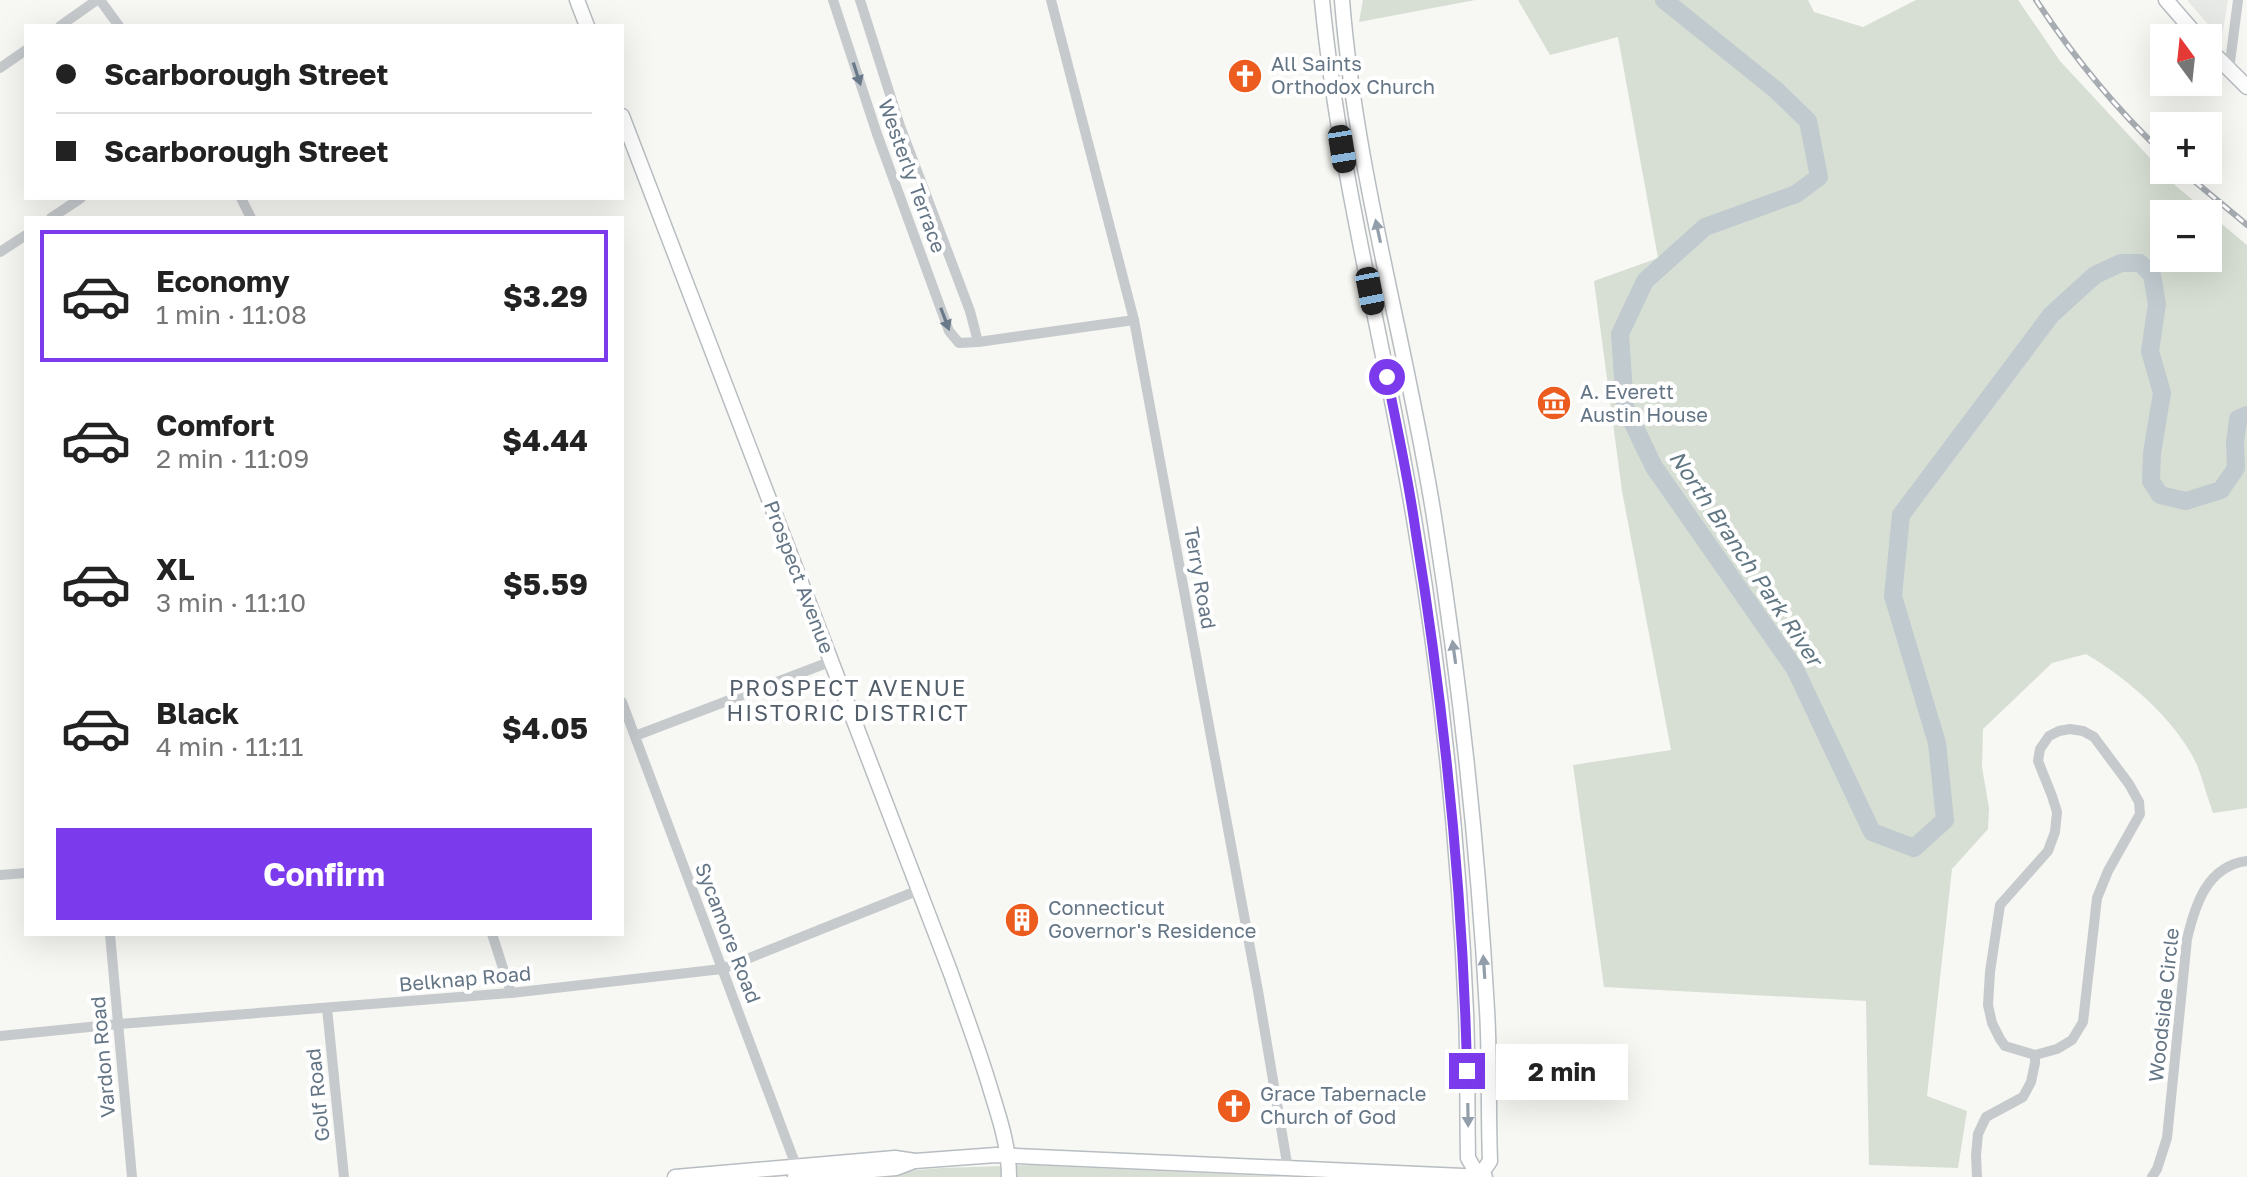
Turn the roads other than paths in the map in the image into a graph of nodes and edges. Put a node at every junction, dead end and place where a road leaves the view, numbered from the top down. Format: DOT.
graph roads {
  1 [pos="99,0"];
  2 [pos="577,0"];
  3 [pos="833,0"];
  4 [pos="860,0"];
  5 [pos="1051,0"];
  6 [pos="1322,0"];
  7 [pos="1342,0"];
  8 [pos="2166,0"];
  9 [pos="2238,0"];
  10 [pos="63,24"];
  11 [pos="117,24"];
  12 [pos="586,24"];
  13 [pos="2187,24"];
  14 [pos="1346,49"];
  15 [pos="24,51"];
  16 [pos="1327,52"];
  17 [pos="2222,63"];
  18 [pos="0,68"];
  19 [pos="2229,70"];
  20 [pos="2247,87"];
  21 [pos="624,121"];
  22 [pos="1364,166"];
  23 [pos="1345,167"];
  24 [pos="78,200"];
  25 [pos="54,216"];
  26 [pos="24,236"];
  27 [pos="0,252"];
  28 [pos="1134,320"];
  29 [pos="978,342"];
  30 [pos="1401,344"];
  31 [pos="1382,348"];
  32 [pos="1435,520"];
  33 [pos="1415,525"];
  34 [pos="832,661"];
  35 [pos="1458,682"];
  36 [pos="1438,685"];
  37 [pos="624,707"];
  38 [pos="635,736"];
  39 [pos="2247,861"];
  40 [pos="24,873"];
  41 [pos="0,875"];
  42 [pos="1478,879"];
  43 [pos="1458,880"];
  44 [pos="919,890"];
  45 [pos="110,936"];
  46 [pos="493,936"];
  47 [pos="722,969"];
  48 [pos="511,993"];
  49 [pos="327,1008"];
  50 [pos="1487,1013"];
  51 [pos="1466,1014"];
  52 [pos="119,1024"];
  53 [pos="0,1036"];
  54 [pos="2035,1055"];
  55 [pos="1009,1155"];
  56 [pos="1288,1169"];
  57 [pos="797,1173"];
  58 [pos="132,1177"];
  59 [pos="344,1177"];
  60 [pos="675,1177"];
  61 [pos="1009,1177"];
  62 [pos="1479,1177"];
  63 [pos="1486,1177"];
  64 [pos="1977,1177"];
  65 [pos="2152,1177"];
  1 -- 10 [label="street"];
  1 -- 11 [label="street"];
  2 -- 12 [label="main road"];
  3 -- 29 [label="street, Westerly Terrace, one-way"];
  4 -- 29 [label="street, Westerly Terrace"];
  5 -- 28 [label="street, Terry Road"];
  6 -- 16 [label="main road"];
  7 -- 14 [label="main road"];
  8 -- 13 [label="main road"];
  9 -- 19 [label="street"];
  14 -- 16 [label="main road"];
  14 -- 22 [label="main road"];
  15 -- 18 [label="street"];
  16 -- 23 [label="main road"];
  17 -- 19 [label="main road"];
  19 -- 20 [label="main road"];
  21 -- 34 [label="main road, Prospect Avenue"];
  22 -- 23 [label="main road"];
  30 -- 22 [label="main road, one-way"];
  23 -- 31 [label="main road"];
  24 -- 25 [label="street"];
  26 -- 27 [label="street"];
  28 -- 29 [label="street"];
  28 -- 56 [label="street, Terry Road"];
  30 -- 31 [label="main road"];
  30 -- 32 [label="main road"];
  31 -- 33 [label="main road"];
  32 -- 33 [label="main road"];
  35 -- 32 [label="main road, one-way"];
  33 -- 36 [label="main road"];
  34 -- 38 [label="street"];
  34 -- 44 [label="main road, Prospect Avenue"];
  35 -- 36 [label="main road"];
  35 -- 42 [label="main road"];
  36 -- 43 [label="main road"];
  37 -- 38 [label="street, Sycamore Road"];
  38 -- 47 [label="street, Sycamore Road"];
  39 -- 65 [label="street, Woodside Circle"];
  40 -- 41 [label="street"];
  42 -- 43 [label="main road"];
  50 -- 42 [label="main road, one-way"];
  43 -- 51 [label="main road"];
  44 -- 47 [label="street, Belknap Road"];
  44 -- 55 [label="main road, Prospect Avenue"];
  45 -- 52 [label="street, Vardon Road"];
  46 -- 48 [label="street"];
  47 -- 48 [label="street, Belknap Road"];
  47 -- 57 [label="street, Sycamore Road"];
  48 -- 49 [label="street, Belknap Road"];
  49 -- 52 [label="street, Belknap Road"];
  49 -- 59 [label="street, Golf Road"];
  50 -- 51 [label="main road"];
  50 -- 62 [label="main road"];
  51 -- 62 [label="main road, one-way"];
  52 -- 53 [label="street, Belknap Road"];
  52 -- 58 [label="street, Vardon Road"];
  54 -- 54 [label="street"];
  54 -- 64 [label="street"];
  55 -- 56 [label="main road"];
  55 -- 57 [label="main road"];
  55 -- 61 [label="main road, Prospect Avenue"];
  56 -- 62 [label="main road"];
  57 -- 60 [label="main road"];
  62 -- 63 [label="main road"];
}
